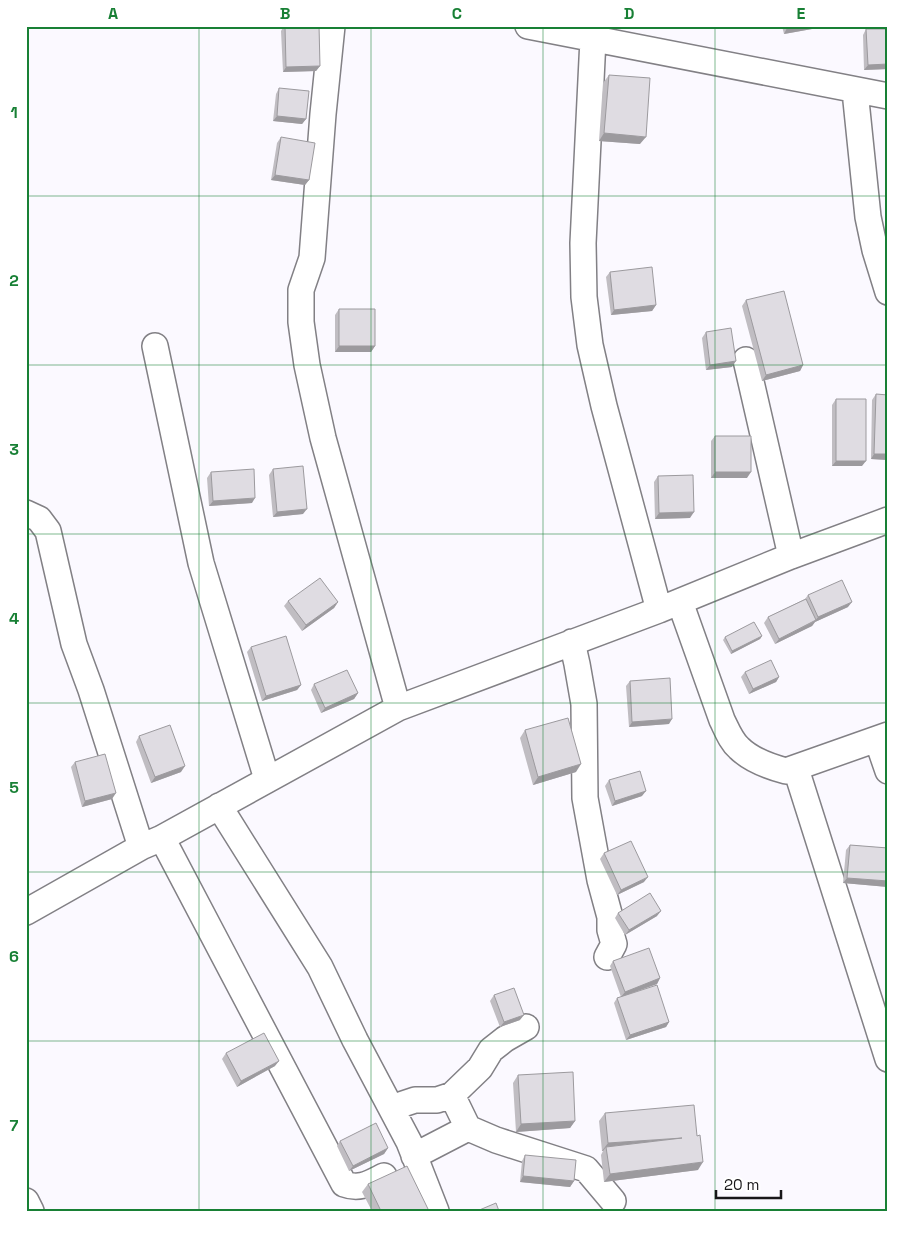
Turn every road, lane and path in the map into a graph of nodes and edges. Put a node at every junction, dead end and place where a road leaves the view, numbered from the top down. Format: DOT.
graph roads {
  1 [pos="332,26"];
  2 [pos="528,26"];
  3 [pos="624,35"];
  4 [pos="593,39"];
  5 [pos="855,91"];
  6 [pos="888,96"];
  7 [pos="888,292"];
  8 [pos="155,346"];
  9 [pos="746,360"];
  10 [pos="26,513"];
  11 [pos="888,520"];
  12 [pos="791,556"];
  13 [pos="669,606"];
  14 [pos="572,642"];
  15 [pos="398,708"];
  16 [pos="882,737"];
  17 [pos="796,769"];
  18 [pos="888,771"];
  19 [pos="267,779"];
  20 [pos="219,806"];
  21 [pos="152,843"];
  22 [pos="26,912"];
  23 [pos="607,957"];
  24 [pos="526,1027"];
  25 [pos="888,1060"];
  26 [pos="452,1095"];
  27 [pos="391,1108"];
  28 [pos="468,1128"];
  29 [pos="414,1156"];
  30 [pos="384,1176"];
  31 [pos="26,1201"];
  32 [pos="613,1201"];
  33 [pos="31,1211"];
  34 [pos="436,1211"];
  1 -- 15 [label="street"];
  2 -- 4 [label="street"];
  3 -- 4 [label="street"];
  3 -- 5 [label="street"];
  4 -- 13 [label="street"];
  5 -- 6 [label="street"];
  5 -- 7 [label="street"];
  8 -- 19 [label="street"];
  9 -- 12 [label="street"];
  10 -- 21 [label="street"];
  11 -- 12 [label="street"];
  12 -- 13 [label="street"];
  13 -- 14 [label="street"];
  13 -- 17 [label="street"];
  14 -- 15 [label="street"];
  14 -- 23 [label="street"];
  15 -- 19 [label="street"];
  16 -- 17 [label="street"];
  16 -- 18 [label="street"];
  17 -- 25 [label="street"];
  19 -- 20 [label="street"];
  20 -- 21 [label="street"];
  20 -- 27 [label="street"];
  21 -- 22 [label="street"];
  21 -- 30 [label="street"];
  24 -- 26 [label="street"];
  26 -- 27 [label="street"];
  26 -- 28 [label="street"];
  27 -- 29 [label="street"];
  28 -- 29 [label="street"];
  28 -- 32 [label="street"];
  29 -- 34 [label="street"];
  31 -- 33 [label="street"];
}
